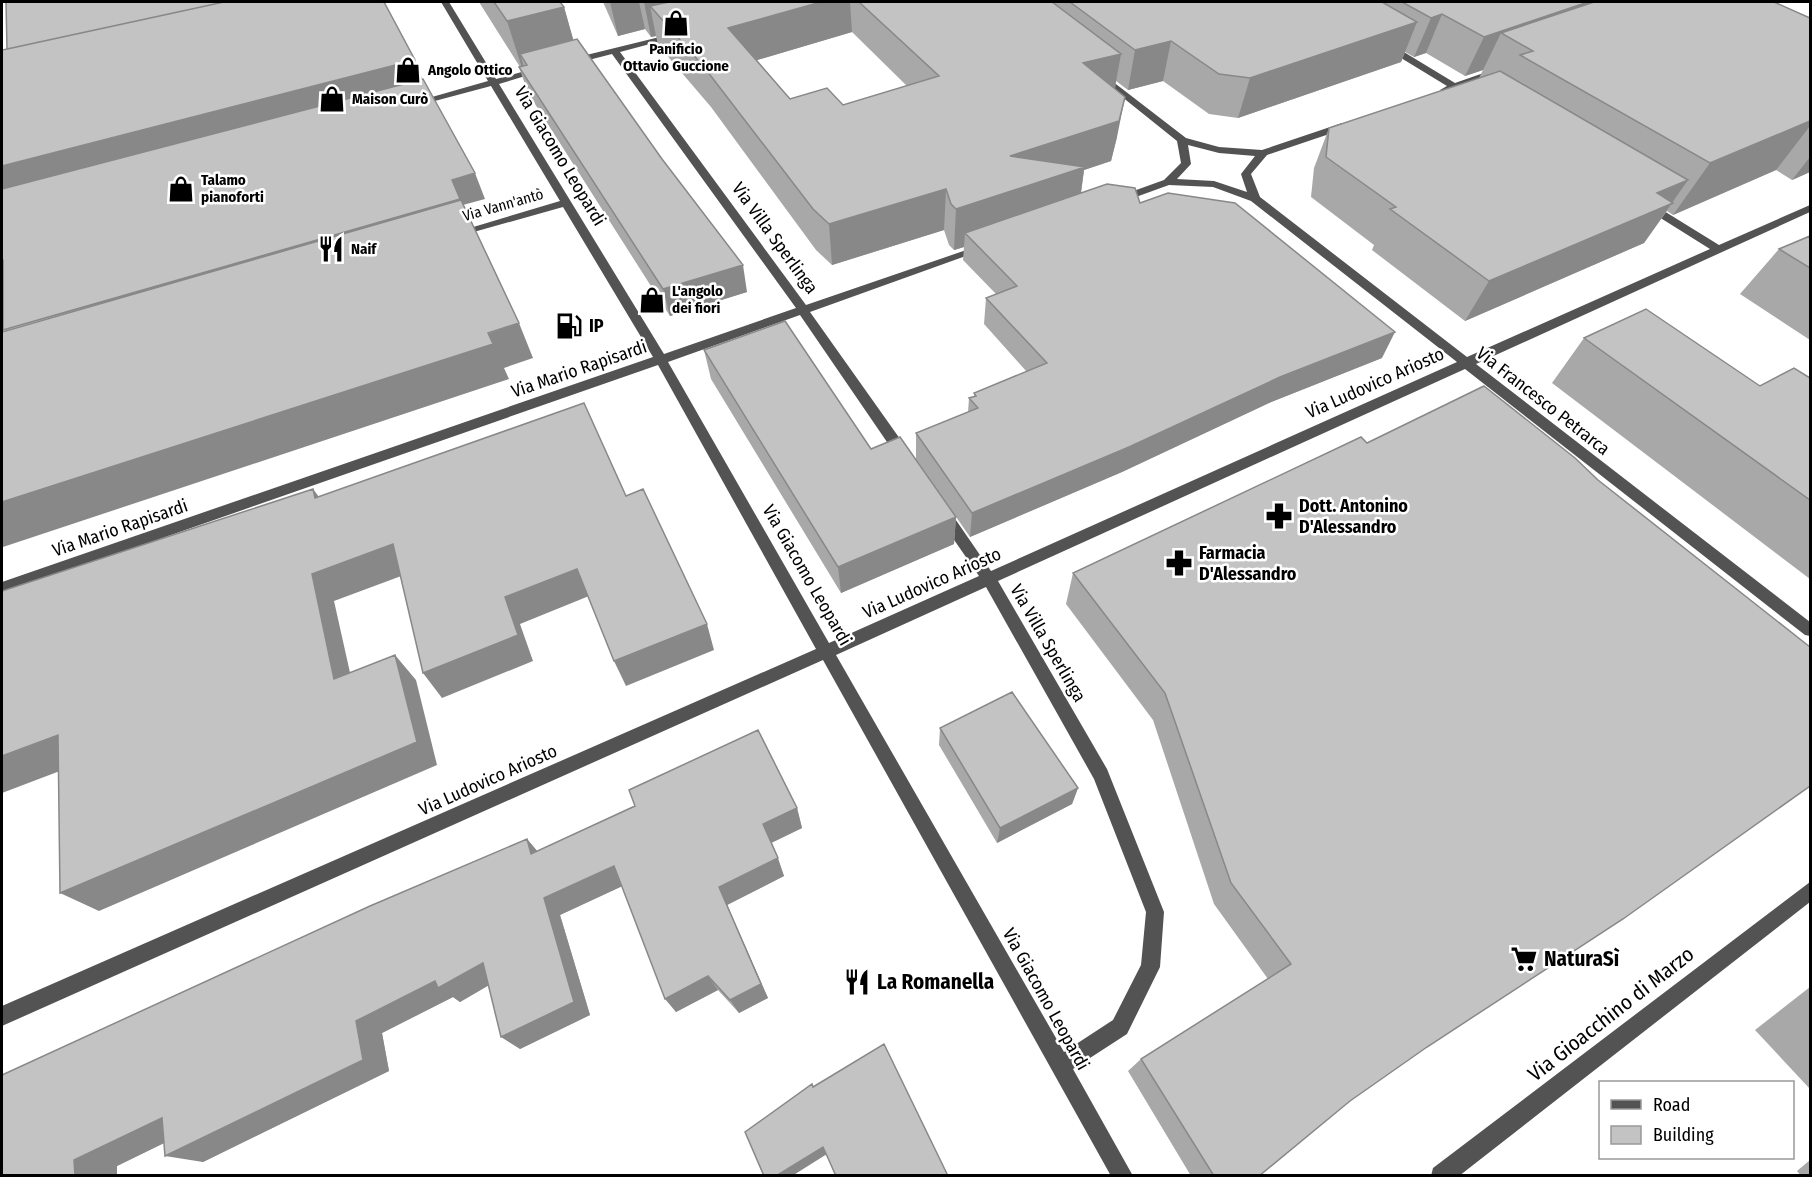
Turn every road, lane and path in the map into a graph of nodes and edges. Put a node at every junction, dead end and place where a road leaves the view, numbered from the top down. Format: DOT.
graph roads {
  1 [pos="444,2"];
  2 [pos="693,29"];
  3 [pos="1374,38"];
  4 [pos="614,50"];
  5 [pos="560,65"];
  6 [pos="1089,66"];
  7 [pos="1510,66"];
  8 [pos="549,68"];
  9 [pos="494,82"];
  10 [pos="1454,86"];
  11 [pos="1432,94"];
  12 [pos="1475,99"];
  13 [pos="407,106"];
  14 [pos="1355,122"];
  15 [pos="1182,140"];
  16 [pos="1263,153"];
  17 [pos="1168,183"];
  18 [pos="1255,199"];
  19 [pos="1637,199"];
  20 [pos="564,202"];
  21 [pos="1101,206"];
  22 [pos="1810,208"];
  23 [pos="443,238"];
  24 [pos="991,244"];
  25 [pos="1718,249"];
  26 [pos="803,310"];
  27 [pos="661,360"];
  28 [pos="1466,364"];
  29 [pos="916,473"];
  30 [pos="936,502"];
  31 [pos="989,579"];
  32 [pos="2,588"];
  33 [pos="1810,630"];
  34 [pos="828,651"];
  35 [pos="1810,891"];
  36 [pos="2,1016"];
  37 [pos="1061,1065"];
  38 [pos="1123,1176"];
  39 [pos="1441,1176"];
  1 -- 9 [label="street, Via Giacomo Leopardi"];
  2 -- 4 [label="street"];
  3 -- 10 [label="street"];
  4 -- 5 [label="street"];
  4 -- 26 [label="street, Via Villa Sperlinga"];
  6 -- 15 [label="street"];
  7 -- 10 [label="street"];
  8 -- 9 [label="street"];
  9 -- 13 [label="street"];
  9 -- 20 [label="street, Via Giacomo Leopardi"];
  10 -- 11 [label="street"];
  10 -- 12 [label="street"];
  14 -- 16 [label="street"];
  15 -- 16 [label="street"];
  15 -- 17 [label="street"];
  16 -- 18 [label="street"];
  17 -- 18 [label="street, Via Francesco Petrarca"];
  17 -- 21 [label="street"];
  18 -- 28 [label="street, Via Francesco Petrarca"];
  19 -- 25 [label="street"];
  20 -- 23 [label="street, Via Vann'antò"];
  20 -- 27 [label="street, Via Giacomo Leopardi"];
  22 -- 25 [label="street, Via Ludovico Ariosto"];
  24 -- 26 [label="street, Via Mario Rapisardi"];
  25 -- 28 [label="street, Via Ludovico Ariosto"];
  26 -- 27 [label="street, Via Mario Rapisardi"];
  26 -- 29 [label="street, Via Villa Sperlinga"];
  27 -- 32 [label="street, Via Mario Rapisardi"];
  27 -- 34 [label="street, Via Giacomo Leopardi"];
  28 -- 31 [label="street, Via Ludovico Ariosto"];
  28 -- 33 [label="street, Via Francesco Petrarca"];
  30 -- 31 [label="street, Via Villa Sperlinga"];
  31 -- 34 [label="street, Via Ludovico Ariosto"];
  31 -- 37 [label="street, Via Villa Sperlinga"];
  34 -- 36 [label="street, Via Ludovico Ariosto"];
  34 -- 37 [label="street, Via Giacomo Leopardi"];
  35 -- 39 [label="street, Via Gioacchino di Marzo"];
  37 -- 38 [label="street, Via Giacomo Leopardi"];
}
